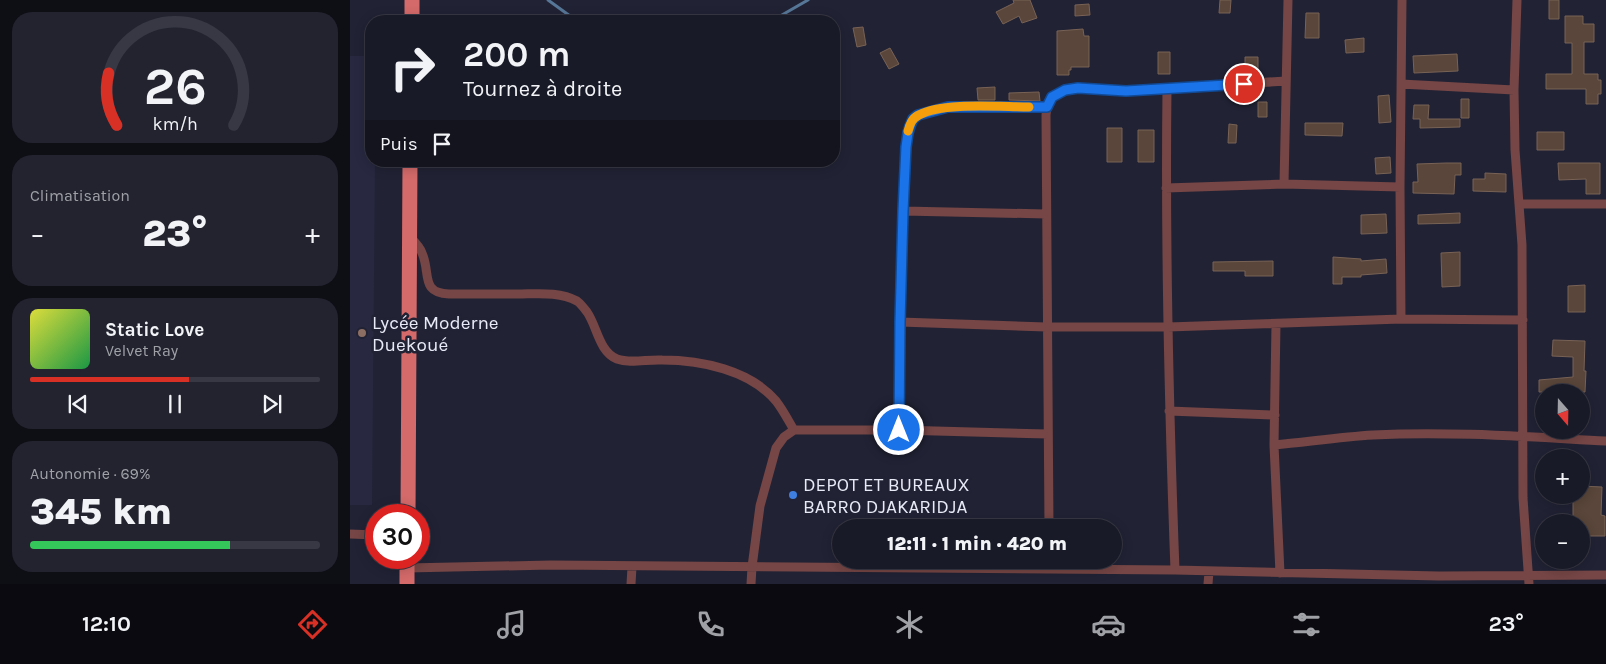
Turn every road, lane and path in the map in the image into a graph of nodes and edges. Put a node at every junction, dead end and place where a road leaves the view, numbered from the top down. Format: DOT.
graph roads {
  1 [pos="412,0"];
  2 [pos="1288,0"];
  3 [pos="1402,0"];
  4 [pos="1517,0"];
  5 [pos="412,15"];
  6 [pos="1286,81"];
  7 [pos="1401,84"];
  8 [pos="1167,89"];
  9 [pos="1514,90"];
  10 [pos="1047,107"];
  11 [pos="410,167"];
  12 [pos="1284,184"];
  13 [pos="1400,187"];
  14 [pos="1166,188"];
  15 [pos="1519,204"];
  16 [pos="1606,204"];
  17 [pos="903,211"];
  18 [pos="1046,214"];
  19 [pos="410,237"];
  20 [pos="1401,319"];
  21 [pos="1523,320"];
  22 [pos="900,322"];
  23 [pos="1276,324"];
  24 [pos="1046,327"];
  25 [pos="1168,327"];
  26 [pos="1169,411"];
  27 [pos="1275,415"];
  28 [pos="794,430"];
  29 [pos="899,430"];
  30 [pos="1048,434"];
  31 [pos="1522,437"];
  32 [pos="1606,441"];
  33 [pos="1274,445"];
  34 [pos="408,504"];
  35 [pos="1049,519"];
  36 [pos="350,534"];
  37 [pos="365,535"];
  38 [pos="430,563"];
  39 [pos="832,566"];
  40 [pos="632,567"];
  41 [pos="752,567"];
  42 [pos="1122,568"];
  43 [pos="407,569"];
  44 [pos="1175,570"];
  45 [pos="1209,572"];
  46 [pos="1280,573"];
  47 [pos="1327,573"];
  48 [pos="1606,575"];
  49 [pos="1529,580"];
  50 [pos="407,584"];
  51 [pos="631,584"];
  52 [pos="751,584"];
  53 [pos="1208,584"];
  54 [pos="1327,584"];
  1 -- 5 [label="highway"];
  2 -- 6 [label="street"];
  3 -- 7 [label="street"];
  4 -- 9 [label="street"];
  6 -- 8 [label="street"];
  6 -- 12 [label="street"];
  7 -- 9 [label="street"];
  7 -- 13 [label="street"];
  8 -- 10 [label="street"];
  8 -- 14 [label="street"];
  9 -- 15 [label="street"];
  10 -- 17 [label="street"];
  10 -- 18 [label="street"];
  11 -- 19 [label="highway"];
  12 -- 13 [label="street"];
  12 -- 14 [label="street"];
  13 -- 20 [label="street"];
  14 -- 25 [label="street"];
  15 -- 16 [label="street"];
  15 -- 21 [label="street"];
  17 -- 18 [label="street"];
  17 -- 22 [label="street"];
  18 -- 24 [label="street"];
  19 -- 28 [label="street"];
  19 -- 34 [label="highway"];
  20 -- 21 [label="street"];
  20 -- 23 [label="street"];
  21 -- 31 [label="street"];
  22 -- 24 [label="street"];
  22 -- 29 [label="street"];
  23 -- 25 [label="street"];
  23 -- 27 [label="street"];
  24 -- 25 [label="street"];
  24 -- 30 [label="street"];
  25 -- 26 [label="street"];
  26 -- 27 [label="street"];
  26 -- 44 [label="street"];
  27 -- 33 [label="street"];
  28 -- 29 [label="street"];
  28 -- 41 [label="street"];
  29 -- 30 [label="street"];
  30 -- 35 [label="street"];
  31 -- 32 [label="street"];
  31 -- 33 [label="street"];
  31 -- 49 [label="street"];
  33 -- 46 [label="street"];
  36 -- 37 [label="street"];
  38 -- 40 [label="street"];
  39 -- 41 [label="street"];
  40 -- 41 [label="street"];
  40 -- 51 [label="street"];
  41 -- 52 [label="street"];
  42 -- 44 [label="street"];
  43 -- 50 [label="highway"];
  44 -- 45 [label="street"];
  45 -- 46 [label="street"];
  45 -- 53 [label="street"];
  46 -- 47 [label="street"];
  47 -- 49 [label="street"];
  47 -- 54 [label="street"];
  48 -- 49 [label="street"];
}
